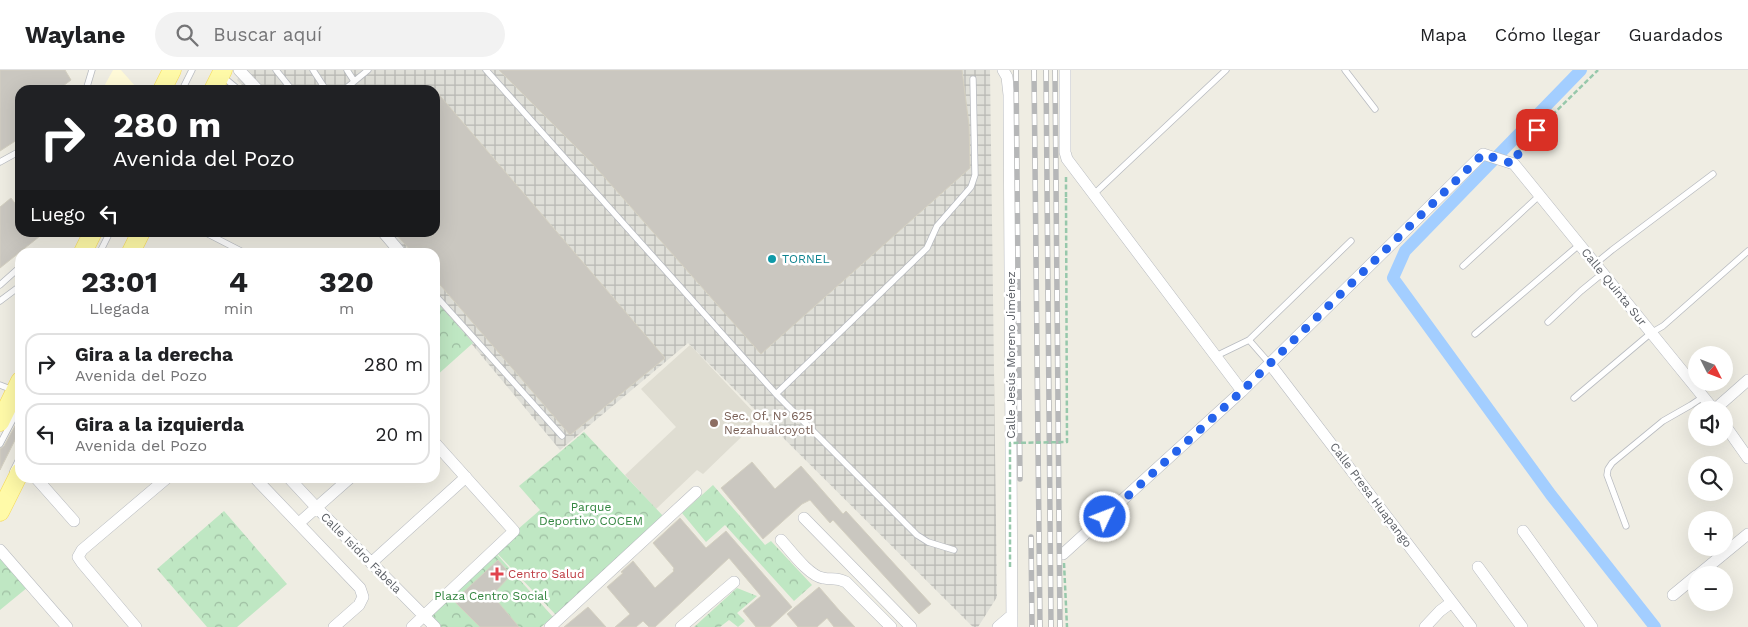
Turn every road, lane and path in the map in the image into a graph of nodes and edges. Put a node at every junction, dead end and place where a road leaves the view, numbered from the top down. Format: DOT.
graph roads {
  1 [pos="92,70"];
  2 [pos="172,70"];
  3 [pos="192,70"];
  4 [pos="239,70"];
  5 [pos="276,70"];
  6 [pos="313,70"];
  7 [pos="346,70"];
  8 [pos="368,70"];
  9 [pos="486,70"];
  10 [pos="1065,70"];
  11 [pos="1226,70"];
  12 [pos="1345,70"];
  13 [pos="1598,70"];
  14 [pos="1005,74"];
  15 [pos="216,78"];
  16 [pos="973,79"];
  17 [pos="354,81"];
  18 [pos="88,85"];
  19 [pos="164,85"];
  20 [pos="184,85"];
  21 [pos="229,85"];
  22 [pos="253,85"];
  23 [pos="288,85"];
  24 [pos="323,85"];
  25 [pos="350,85"];
  26 [pos="1375,109"];
  27 [pos="15,154"];
  28 [pos="0,162"];
  29 [pos="1511,163"];
  30 [pos="1713,174"];
  31 [pos="1094,194"];
  32 [pos="1540,196"];
  33 [pos="1066,197"];
  34 [pos="214,237"];
  35 [pos="387,237"];
  36 [pos="1351,241"];
  37 [pos="1579,245"];
  38 [pos="235,248"];
  39 [pos="397,248"];
  40 [pos="1748,251"];
  41 [pos="1463,266"];
  42 [pos="1599,269"];
  43 [pos="15,272"];
  44 [pos="0,285"];
  45 [pos="15,290"];
  46 [pos="0,301"];
  47 [pos="440,301"];
  48 [pos="1548,322"];
  49 [pos="1651,333"];
  50 [pos="1475,334"];
  51 [pos="1249,340"];
  52 [pos="1216,356"];
  53 [pos="1270,364"];
  54 [pos="1748,380"];
  55 [pos="14,391"];
  56 [pos="1242,391"];
  57 [pos="776,394"];
  58 [pos="1703,396"];
  59 [pos="1574,398"];
  60 [pos="1707,401"];
  61 [pos="1724,401"];
  62 [pos="0,422"];
  63 [pos="562,436"];
  64 [pos="1733,437"];
  65 [pos="0,444"];
  66 [pos="440,449"];
  67 [pos="1748,458"];
  68 [pos="15,467"];
  69 [pos="466,477"];
  70 [pos="15,482"];
  71 [pos="40,483"];
  72 [pos="161,483"];
  73 [pos="260,483"];
  74 [pos="294,483"];
  75 [pos="344,483"];
  76 [pos="696,492"];
  77 [pos="0,497"];
  78 [pos="316,507"];
  79 [pos="0,512"];
  80 [pos="804,518"];
  81 [pos="74,521"];
  82 [pos="299,523"];
  83 [pos="1626,526"];
  84 [pos="1522,531"];
  85 [pos="1748,534"];
  86 [pos="781,540"];
  87 [pos="0,550"];
  88 [pos="954,550"];
  89 [pos="1063,554"];
  90 [pos="371,563"];
  91 [pos="1010,566"];
  92 [pos="1709,566"];
  93 [pos="1478,567"];
  94 [pos="734,582"];
  95 [pos="1688,583"];
  96 [pos="1674,595"];
  97 [pos="1452,602"];
  98 [pos="424,616"];
  99 [pos="1012,621"];
  100 [pos="67,627"];
  101 [pos="136,627"];
  102 [pos="334,627"];
  103 [pos="412,627"];
  104 [pos="435,627"];
  105 [pos="550,627"];
  106 [pos="681,627"];
  107 [pos="891,627"];
  108 [pos="911,627"];
  109 [pos="998,627"];
  110 [pos="1067,627"];
  111 [pos="1425,627"];
  112 [pos="1471,627"];
  113 [pos="1522,627"];
  114 [pos="1592,627"];
  1 -- 18 [label="lane"];
  2 -- 19 [label="main road"];
  3 -- 20 [label="lane"];
  4 -- 22 [label="street"];
  5 -- 23 [label="lane"];
  6 -- 24 [label="lane"];
  7 -- 17 [label="lane"];
  8 -- 17 [label="lane"];
  9 -- 57 [label="lane"];
  10 -- 31 [label="street"];
  11 -- 31 [label="lane"];
  12 -- 26 [label="lane"];
  13 -- 29 [label="path"];
  14 -- 99 [label="street, Calle Jesús Moreno Jiménez"];
  15 -- 21 [label="lane"];
  16 -- 57 [label="lane"];
  17 -- 25 [label="lane"];
  27 -- 28 [label="lane"];
  29 -- 32 [label="street, Calle Quinta Sur"];
  29 -- 53 [label="street"];
  30 -- 42 [label="lane"];
  31 -- 52 [label="street"];
  32 -- 37 [label="street, Calle Quinta Sur"];
  32 -- 41 [label="lane"];
  33 -- 91 [label="path, bridge"];
  34 -- 38 [label="lane"];
  35 -- 39 [label="street"];
  36 -- 51 [label="lane"];
  37 -- 42 [label="street, Calle Quinta Sur"];
  37 -- 50 [label="lane"];
  40 -- 49 [label="lane"];
  42 -- 48 [label="lane"];
  42 -- 49 [label="street, Calle Quinta Sur"];
  43 -- 44 [label="lane"];
  45 -- 46 [label="lane"];
  47 -- 63 [label="lane"];
  49 -- 58 [label="street, Calle Quinta Sur"];
  49 -- 59 [label="lane"];
  51 -- 52 [label="lane"];
  51 -- 53 [label="lane"];
  52 -- 56 [label="street"];
  53 -- 56 [label="street"];
  53 -- 97 [label="street, Calle Presa Huapango"];
  54 -- 61 [label="street"];
  55 -- 62 [label="main road"];
  55 -- 65 [label="lane"];
  56 -- 89 [label="street"];
  57 -- 88 [label="lane"];
  58 -- 60 [label="street, Calle Quinta Sur"];
  58 -- 83 [label="lane"];
  64 -- 67 [label="street"];
  66 -- 69 [label="street"];
  68 -- 77 [label="lane"];
  69 -- 90 [label="street"];
  69 -- 98 [label="street"];
  70 -- 79 [label="main road"];
  71 -- 81 [label="street"];
  72 -- 101 [label="street"];
  73 -- 82 [label="street"];
  74 -- 78 [label="street, Calle Isidro Fabela"];
  75 -- 78 [label="street"];
  76 -- 105 [label="street"];
  78 -- 82 [label="street"];
  78 -- 90 [label="street, Calle Isidro Fabela"];
  80 -- 108 [label="street"];
  82 -- 102 [label="street"];
  84 -- 114 [label="street"];
  85 -- 92 [label="street"];
  86 -- 107 [label="street"];
  87 -- 100 [label="street"];
  89 -- 110 [label="path"];
  90 -- 98 [label="street, Calle Isidro Fabela"];
  93 -- 113 [label="street"];
  94 -- 106 [label="street"];
  95 -- 96 [label="street"];
  97 -- 111 [label="street"];
  97 -- 112 [label="street, Calle Presa Huapango"];
  98 -- 103 [label="street"];
  98 -- 104 [label="street, Calle Isidro Fabela"];
  99 -- 109 [label="street, Calle Jesús Moreno Jiménez"];
}
